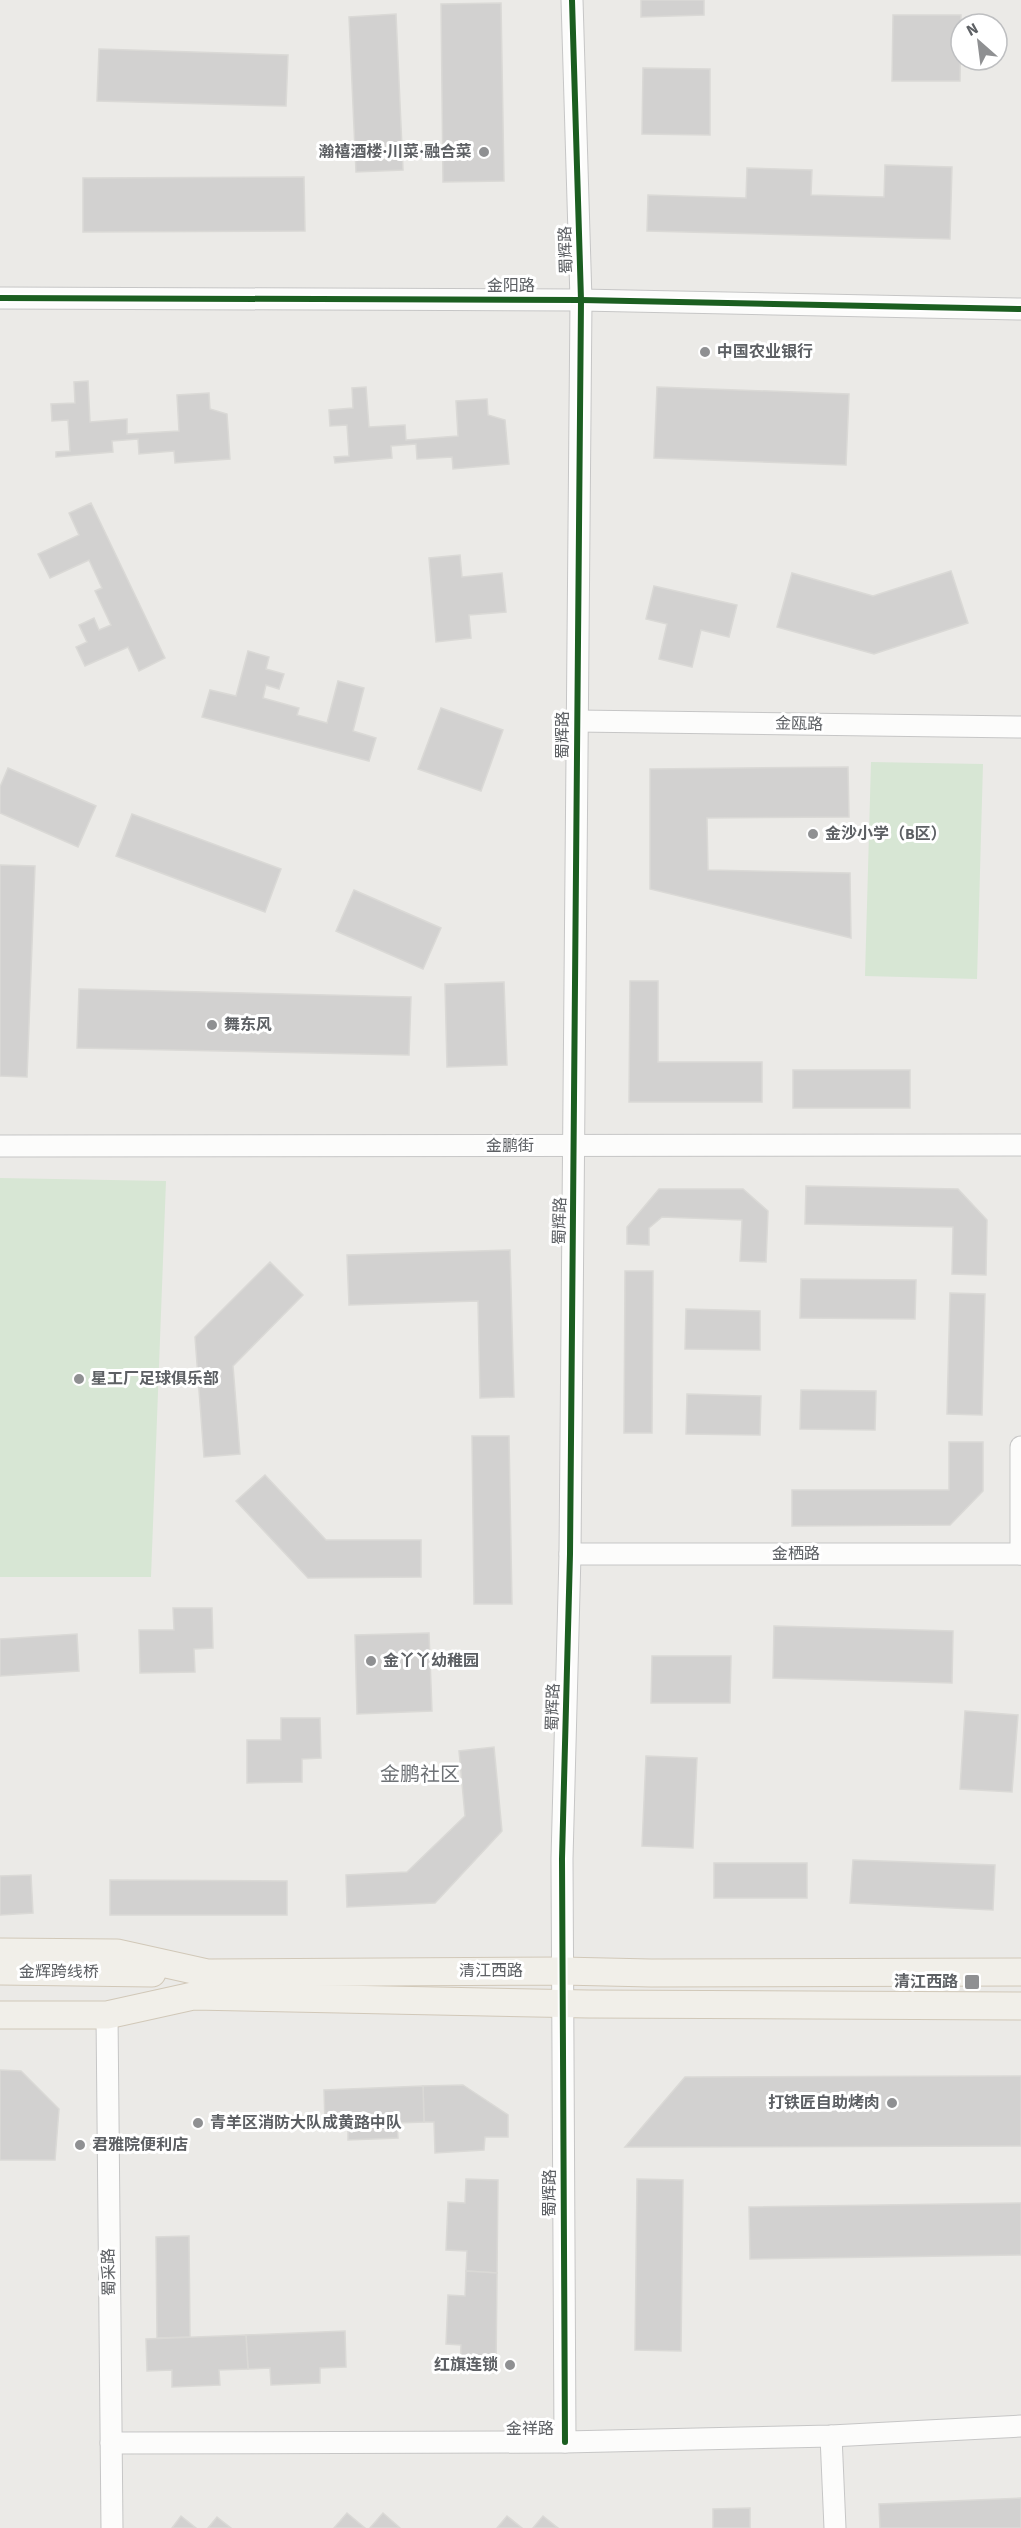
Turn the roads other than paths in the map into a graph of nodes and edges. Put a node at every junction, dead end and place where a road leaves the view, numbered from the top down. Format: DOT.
graph roads {
  1 [pos="572,0"];
  2 [pos="0,298"];
  3 [pos="581,300"];
  4 [pos="1021,309"];
  5 [pos="577,721"];
  6 [pos="1021,727"];
  7 [pos="1021,1145"];
  8 [pos="0,1146"];
  9 [pos="574,1146"];
  10 [pos="1021,1447"];
  11 [pos="570,1554"];
  12 [pos="1021,1554"];
  13 [pos="0,1952"];
  14 [pos="0,1971"];
  15 [pos="562,1971"];
  16 [pos="1021,1972"];
  17 [pos="207,1973"];
  18 [pos="0,1997"];
  19 [pos="562,2003"];
  20 [pos="1021,2006"];
  21 [pos="111,2007"];
  22 [pos="0,2015"];
  23 [pos="1021,2426"];
  24 [pos="831,2436"];
  25 [pos="565,2442"];
  26 [pos="111,2443"];
  27 [pos="112,2528"];
  28 [pos="835,2528"];
  1 -- 3 [label="street, 蜀辉路"];
  2 -- 3 [label="street, 金阳路"];
  3 -- 4 [label="street, 金阳路"];
  3 -- 5 [label="street, 蜀辉路"];
  5 -- 6 [label="street, 金瓯路"];
  5 -- 9 [label="street, 蜀辉路"];
  7 -- 9 [label="street, 金鹏街"];
  8 -- 9 [label="street, 金鹏街"];
  9 -- 11 [label="street, 蜀辉路"];
  10 -- 12 [label="street"];
  11 -- 12 [label="street, 金栖路"];
  11 -- 15 [label="street, 蜀辉路"];
  13 -- 17 [label="main road, 清江西路"];
  14 -- 17 [label="main road, 金辉跨线桥"];
  15 -- 16 [label="main road, 清江西路"];
  15 -- 17 [label="main road, 清江西路"];
  15 -- 19 [label="street, 蜀辉路"];
  18 -- 21 [label="main road, 金辉跨线桥"];
  19 -- 20 [label="main road, 清江西路"];
  19 -- 21 [label="main road, 清江西路"];
  19 -- 25 [label="street, 蜀辉路"];
  21 -- 22 [label="main road"];
  21 -- 26 [label="street, 蜀采路"];
  23 -- 24 [label="street, 金祥路"];
  24 -- 25 [label="street, 金祥路"];
  24 -- 28 [label="street"];
  25 -- 26 [label="street, 金祥路"];
  26 -- 27 [label="street, 蜀采路"];
}
